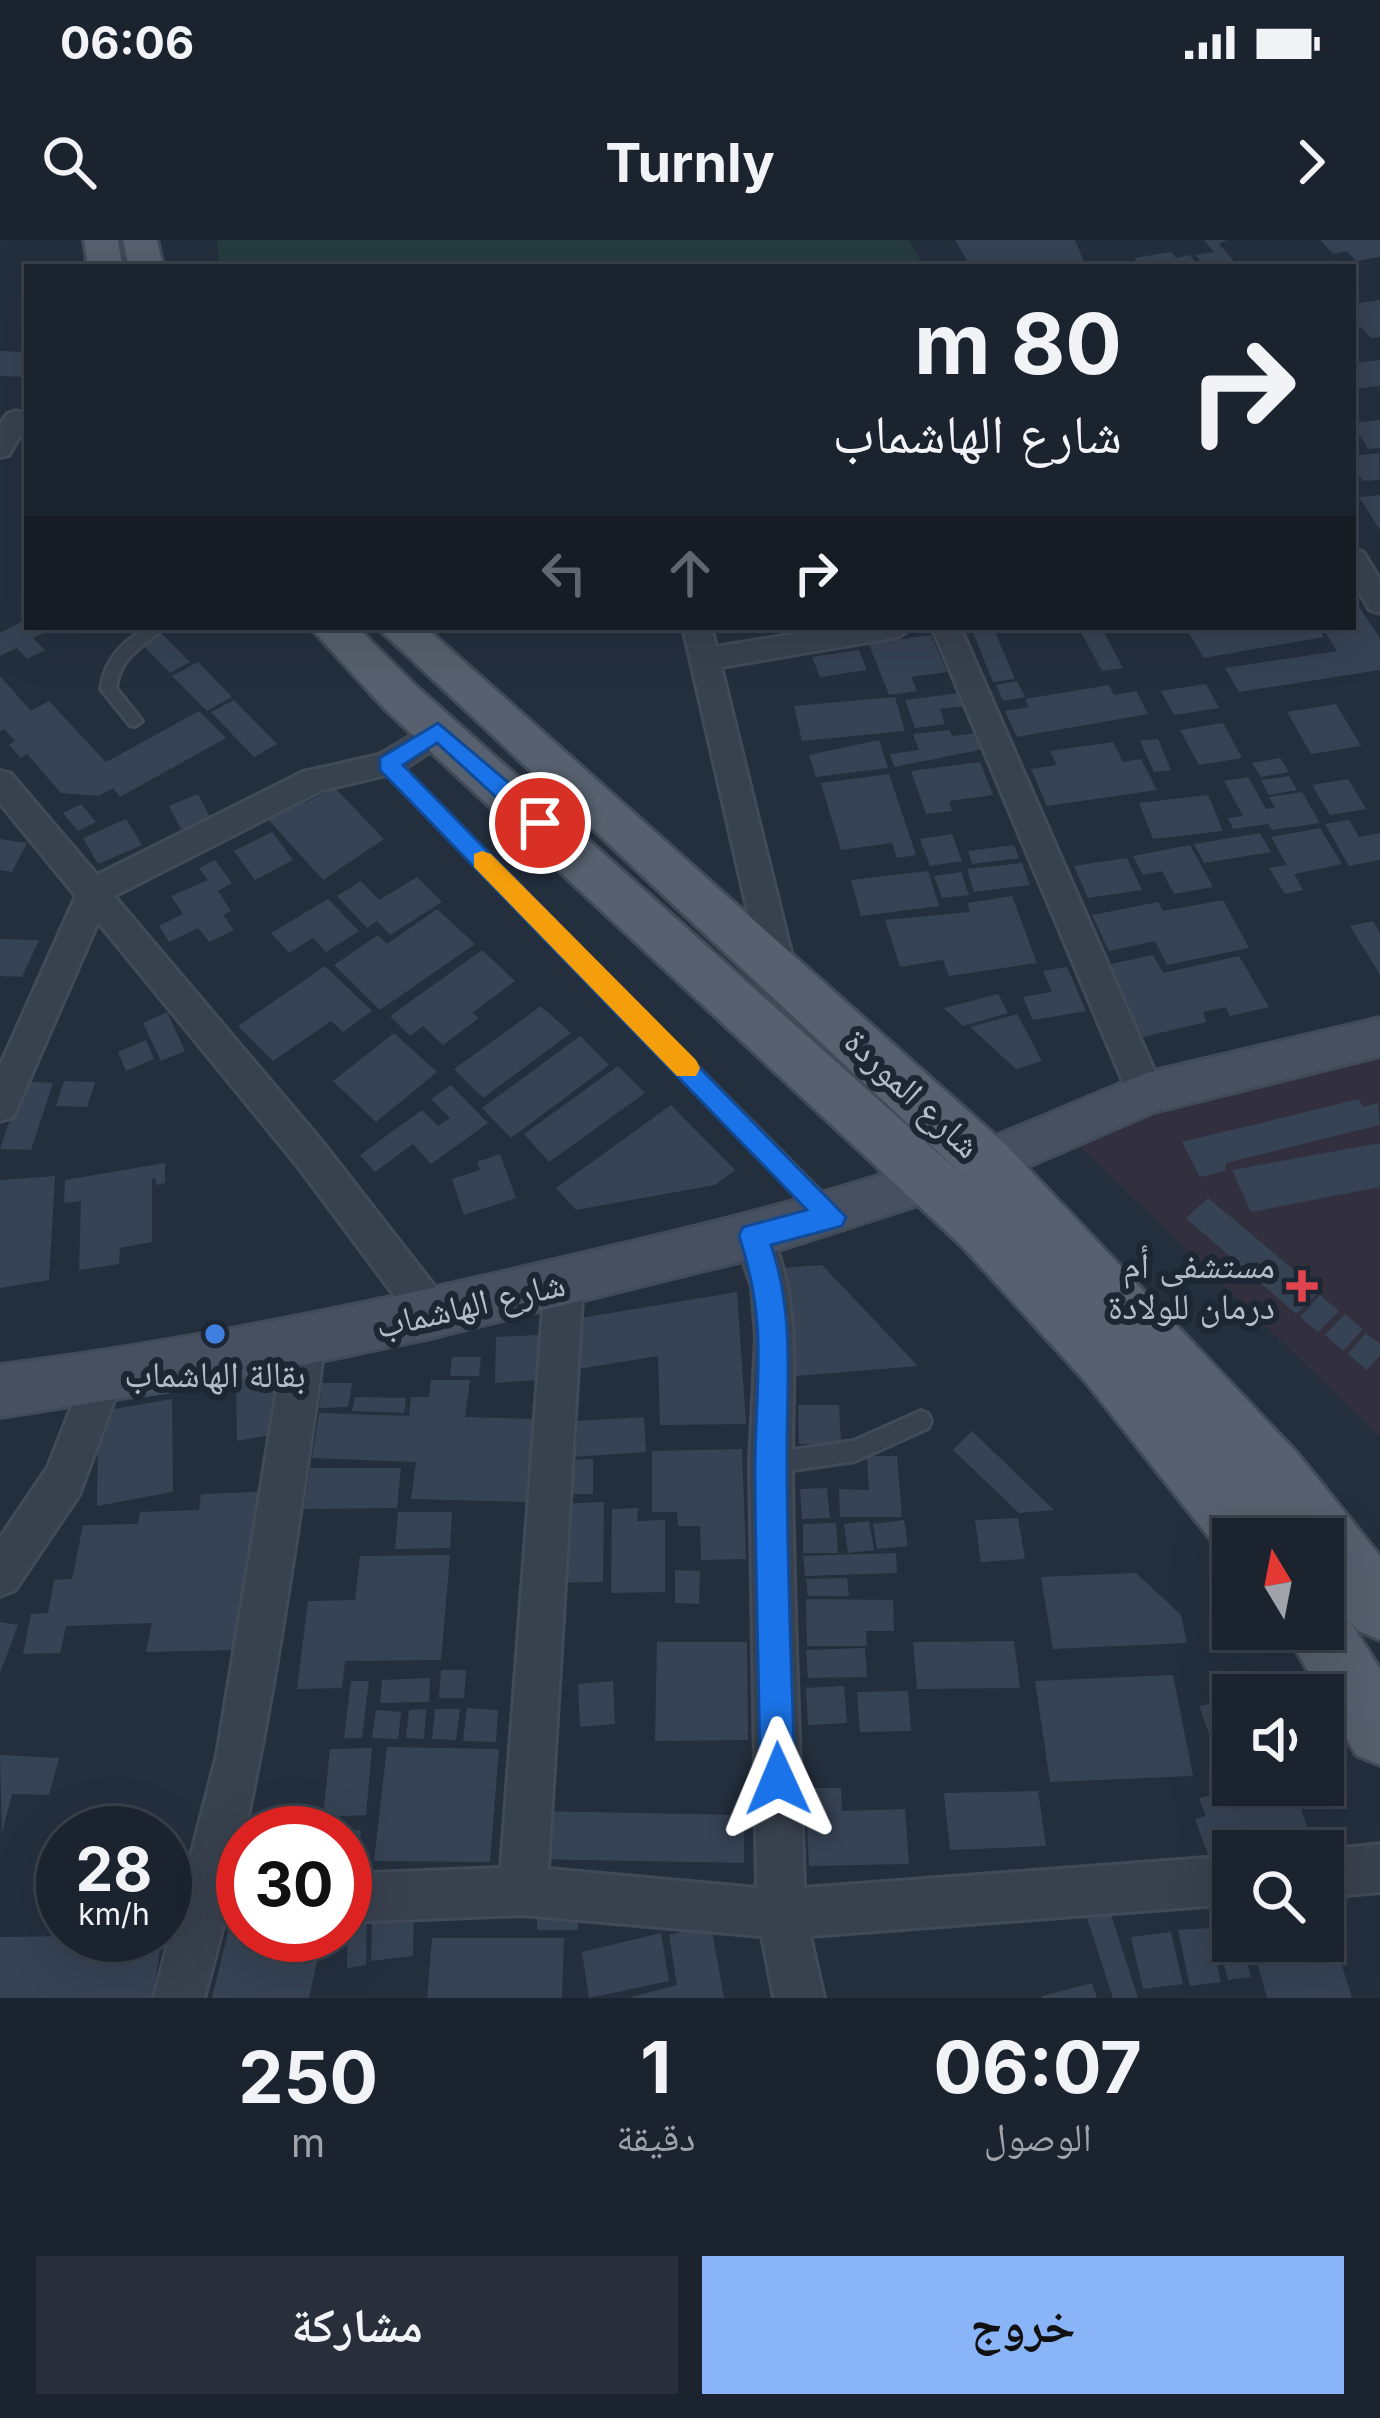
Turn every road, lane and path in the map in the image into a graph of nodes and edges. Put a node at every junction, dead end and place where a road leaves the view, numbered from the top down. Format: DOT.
graph roads {
  1 [pos="14,419"];
  2 [pos="0,449"];
  3 [pos="1356,563"];
  4 [pos="1380,603"];
  5 [pos="153,630"];
  6 [pos="335,630"];
  7 [pos="399,630"];
  8 [pos="698,630"];
  9 [pos="880,630"];
  10 [pos="947,630"];
  11 [pos="706,659"];
  12 [pos="427,698"];
  13 [pos="135,721"];
  14 [pos="388,764"];
  15 [pos="0,782"];
  16 [pos="95,892"];
  17 [pos="778,969"];
  18 [pos="1380,1037"];
  19 [pos="1146,1094"];
  20 [pos="0,1106"];
  21 [pos="987,1162"];
  22 [pos="932,1180"];
  23 [pos="832,1217"];
  24 [pos="754,1236"];
  25 [pos="564,1282"];
  26 [pos="432,1314"];
  27 [pos="305,1341"];
  28 [pos="102,1379"];
  29 [pos="0,1391"];
  30 [pos="921,1421"];
  31 [pos="771,1463"];
  32 [pos="1233,1518"];
  33 [pos="0,1575"];
  34 [pos="1380,1606"];
  35 [pos="1330,1650"];
  36 [pos="1380,1731"];
  37 [pos="238,1806"];
  38 [pos="1380,1868"];
  39 [pos="1344,1871"];
  40 [pos="1212,1882"];
  41 [pos="524,1891"];
  42 [pos="372,1897"];
  43 [pos="781,1914"];
  44 [pos="216,1924"];
  45 [pos="179,1998"];
  46 [pos="799,1998"];
  1 -- 2 [label="street"];
  3 -- 4 [label="street"];
  5 -- 13 [label="lane"];
  6 -- 12 [label="main road, شارع الموردة"];
  7 -- 12 [label="main road, شارع الموردة"];
  8 -- 11 [label="street"];
  9 -- 11 [label="street"];
  10 -- 19 [label="street"];
  11 -- 17 [label="street"];
  12 -- 14 [label="street"];
  12 -- 17 [label="main road, شارع الموردة"];
  12 -- 22 [label="main road, شارع الموردة"];
  14 -- 16 [label="street"];
  14 -- 23 [label="lane"];
  15 -- 16 [label="street"];
  16 -- 20 [label="street"];
  16 -- 26 [label="street"];
  17 -- 21 [label="main road, شارع الموردة"];
  18 -- 19 [label="street"];
  19 -- 21 [label="street"];
  21 -- 34 [label="main road, شارع الموردة"];
  22 -- 23 [label="street, شارع الهاشماب"];
  22 -- 32 [label="main road, شارع الموردة"];
  23 -- 24 [label="street, شارع الهاشماب"];
  24 -- 25 [label="street, شارع الهاشماب"];
  24 -- 31 [label="street"];
  25 -- 26 [label="street, شارع الهاشماب"];
  25 -- 41 [label="street"];
  26 -- 27 [label="street, شارع الهاشماب"];
  27 -- 28 [label="street, شارع الهاشماب"];
  27 -- 37 [label="street"];
  28 -- 29 [label="street, شارع الهاشماب"];
  28 -- 33 [label="street"];
  30 -- 31 [label="lane"];
  31 -- 43 [label="street"];
  35 -- 36 [label="main road"];
  38 -- 39 [label="street"];
  40 -- 43 [label="street"];
  41 -- 42 [label="street"];
  41 -- 43 [label="street"];
  43 -- 46 [label="street"];
  44 -- 45 [label="street"];
}
